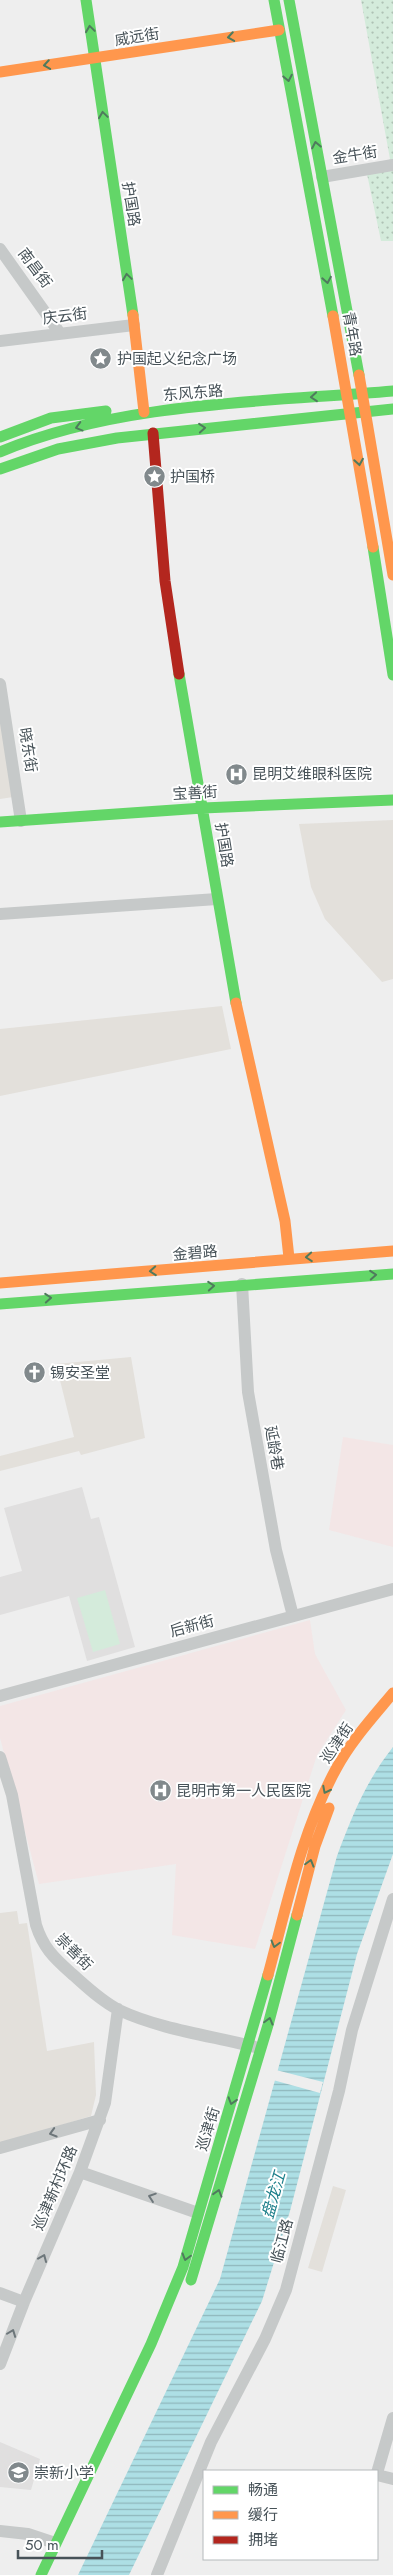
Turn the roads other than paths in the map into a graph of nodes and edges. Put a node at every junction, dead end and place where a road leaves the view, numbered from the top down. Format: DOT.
graph roads {
  1 [pos="86,0"];
  2 [pos="274,0"];
  3 [pos="290,0"];
  4 [pos="279,30"];
  5 [pos="94,58"];
  6 [pos="0,72"];
  7 [pos="393,165"];
  8 [pos="322,177"];
  9 [pos="0,249"];
  10 [pos="134,325"];
  11 [pos="59,332"];
  12 [pos="0,341"];
  13 [pos="393,391"];
  14 [pos="363,393"];
  15 [pos="348,394"];
  16 [pos="393,410"];
  17 [pos="366,411"];
  18 [pos="144,412"];
  19 [pos="352,414"];
  20 [pos="153,433"];
  21 [pos="130,435"];
  22 [pos="0,437"];
  23 [pos="0,452"];
  24 [pos="0,469"];
  25 [pos="0,480"];
  26 [pos="393,575"];
  27 [pos="393,675"];
  28 [pos="0,684"];
  29 [pos="393,800"];
  30 [pos="203,808"];
  31 [pos="21,821"];
  32 [pos="0,822"];
  33 [pos="217,899"];
  34 [pos="0,914"];
  35 [pos="393,1251"];
  36 [pos="289,1258"];
  37 [pos="393,1274"];
  38 [pos="0,1283"];
  39 [pos="242,1284"];
  40 [pos="0,1304"];
  41 [pos="393,1589"];
  42 [pos="293,1616"];
  43 [pos="393,1693"];
  44 [pos="0,1696"];
  45 [pos="393,1710"];
  46 [pos="366,1745"];
  47 [pos="0,1757"];
  48 [pos="350,1770"];
  49 [pos="393,1899"];
  50 [pos="118,2009"];
  51 [pos="254,2047"];
  52 [pos="100,2120"];
  53 [pos="0,2148"];
  54 [pos="80,2172"];
  55 [pos="198,2213"];
  56 [pos="186,2291"];
  57 [pos="0,2293"];
  58 [pos="24,2302"];
  59 [pos="176,2316"];
  60 [pos="0,2364"];
  61 [pos="393,2418"];
  62 [pos="378,2470"];
  63 [pos="378,2474"];
  64 [pos="393,2478"];
  65 [pos="0,2531"];
  66 [pos="55,2543"];
  67 [pos="41,2575"];
  68 [pos="54,2575"];
  69 [pos="157,2575"];
  5 -- 1 [label="main road, 护国路, one-way"];
  2 -- 4 [label="main road, 青年路"];
  8 -- 3 [label="main road, 青年路, one-way"];
  4 -- 5 [label="main road, 威远街, one-way"];
  4 -- 15 [label="main road, 青年路, one-way"];
  5 -- 6 [label="main road, 威远街, one-way"];
  10 -- 5 [label="main road, 护国路, one-way"];
  7 -- 8 [label="street, 金牛街"];
  8 -- 14 [label="main road, 青年路"];
  9 -- 11 [label="street, 南昌街"];
  10 -- 11 [label="street, 庆云街"];
  10 -- 18 [label="main road, 护国路"];
  11 -- 12 [label="street, 庆云街"];
  13 -- 14 [label="main road, 东风东路"];
  14 -- 15 [label="main road, 东风东路"];
  14 -- 17 [label="main road, 青年路"];
  15 -- 18 [label="main road, 东风东路, one-way"];
  15 -- 19 [label="main road, 青年路"];
  16 -- 17 [label="main road"];
  17 -- 19 [label="main road"];
  17 -- 26 [label="main road, 青年路"];
  18 -- 22 [label="main road"];
  18 -- 23 [label="main road, 东风东路, one-way"];
  20 -- 19 [label="main road, one-way"];
  19 -- 27 [label="main road, 青年路, one-way"];
  20 -- 21 [label="main road"];
  20 -- 30 [label="main road, 护国路"];
  21 -- 24 [label="main road"];
  21 -- 25 [label="main road"];
  28 -- 31 [label="street, 晓东街"];
  29 -- 30 [label="main road, 宝善街"];
  30 -- 31 [label="main road, 宝善街"];
  30 -- 33 [label="main road, 护国路"];
  31 -- 32 [label="main road, 宝善街"];
  33 -- 34 [label="street"];
  33 -- 36 [label="main road, 护国路"];
  35 -- 36 [label="main road, 金碧路, one-way"];
  36 -- 38 [label="main road, 金碧路, one-way"];
  39 -- 37 [label="main road, one-way"];
  40 -- 39 [label="main road, one-way"];
  39 -- 42 [label="street, 延龄巷"];
  41 -- 42 [label="street, 后新街"];
  42 -- 44 [label="street, 后新街"];
  43 -- 51 [label="main road, 巡津街, one-way"];
  45 -- 46 [label="main road, 巡津街"];
  47 -- 50 [label="street, 崇善街"];
  51 -- 48 [label="main road, 巡津街, one-way"];
  49 -- 69 [label="street, 临江路"];
  50 -- 51 [label="street, 崇善街"];
  50 -- 52 [label="street"];
  51 -- 55 [label="main road, 巡津街, one-way"];
  56 -- 51 [label="main road, 巡津街, one-way"];
  52 -- 53 [label="street, 巡津新村环路, one-way"];
  52 -- 54 [label="street, 巡津新村环路"];
  55 -- 54 [label="street, one-way"];
  58 -- 54 [label="street, 巡津新村环路, one-way"];
  55 -- 66 [label="main road, 巡津街, one-way"];
  57 -- 58 [label="street"];
  60 -- 58 [label="street, 巡津新村环路, one-way"];
  59 -- 68 [label="main road"];
  61 -- 62 [label="street"];
  63 -- 64 [label="street"];
  65 -- 66 [label="street"];
  66 -- 67 [label="main road, 巡津街"];
}
